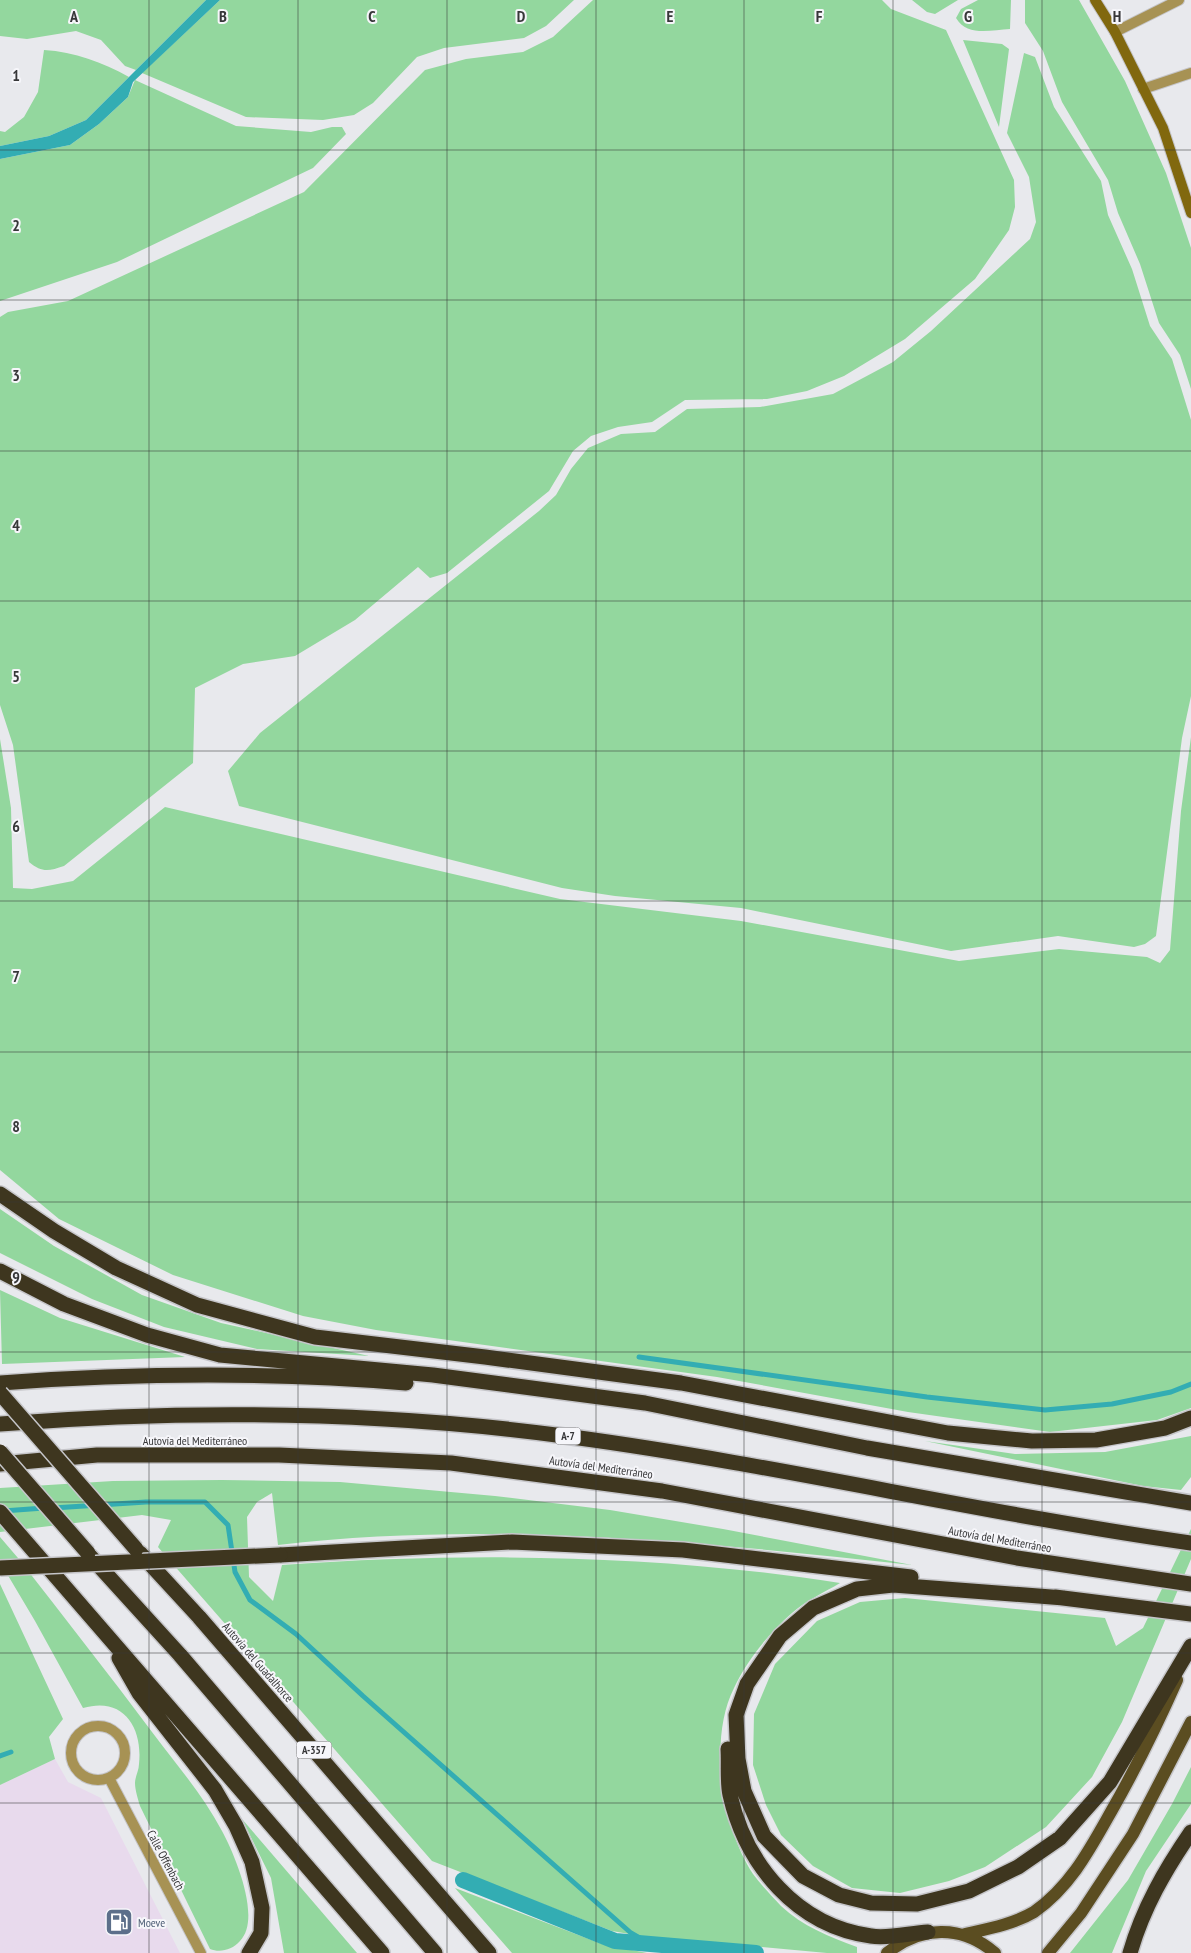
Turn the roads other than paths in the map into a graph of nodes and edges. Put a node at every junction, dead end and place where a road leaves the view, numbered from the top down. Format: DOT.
graph roads {
  1 [pos="1095,0"];
  2 [pos="1179,0"];
  3 [pos="1114,32"];
  4 [pos="1191,73"];
  5 [pos="1143,89"];
  6 [pos="1191,213"];
  7 [pos="0,1194"];
  8 [pos="0,1271"];
  9 [pos="0,1383"];
  10 [pos="508,1386"];
  11 [pos="0,1393"];
  12 [pos="1191,1418"];
  13 [pos="0,1424"];
  14 [pos="0,1452"];
  15 [pos="0,1464"];
  16 [pos="1191,1503"];
  17 [pos="0,1512"];
  18 [pos="1191,1542"];
  19 [pos="0,1568"];
  20 [pos="1191,1584"];
  21 [pos="1064,1598"];
  22 [pos="1191,1614"];
  23 [pos="102,1629"];
  24 [pos="1191,1647"];
  25 [pos="736,1715"];
  26 [pos="1191,1722"];
  27 [pos="109,1778"];
  28 [pos="1191,1832"];
  29 [pos="928,1932"];
  30 [pos="965,1934"];
  31 [pos="201,1953"];
  32 [pos="249,1953"];
  33 [pos="382,1953"];
  34 [pos="435,1953"];
  35 [pos="490,1953"];
  36 [pos="887,1953"];
  37 [pos="995,1953"];
  38 [pos="1048,1953"];
  39 [pos="1130,1953"];
  1 -- 3 [label="main road"];
  2 -- 3 [label="street"];
  3 -- 5 [label="main road"];
  4 -- 5 [label="street"];
  5 -- 6 [label="main road"];
  7 -- 12 [label="highway"];
  8 -- 10 [label="highway"];
  9 -- 10 [label="highway"];
  10 -- 16 [label="highway"];
  11 -- 35 [label="highway, Autovía del Guadalhorce / A-357, bridge"];
  13 -- 18 [label="highway, Autovía del Mediterráneo / A-7"];
  14 -- 34 [label="highway, bridge"];
  15 -- 20 [label="highway, Autovía del Mediterráneo"];
  17 -- 23 [label="highway"];
  19 -- 21 [label="highway, bridge"];
  21 -- 22 [label="highway"];
  21 -- 25 [label="highway"];
  23 -- 32 [label="highway"];
  23 -- 33 [label="highway"];
  24 -- 25 [label="highway"];
  24 -- 30 [label="main road"];
  25 -- 29 [label="highway"];
  26 -- 38 [label="main road"];
  27 -- 27 [label="street"];
  27 -- 31 [label="street, Calle Offenbach"];
  28 -- 39 [label="highway"];
  29 -- 30 [label="main road"];
  29 -- 36 [label="main road"];
  30 -- 37 [label="main road"];
}
